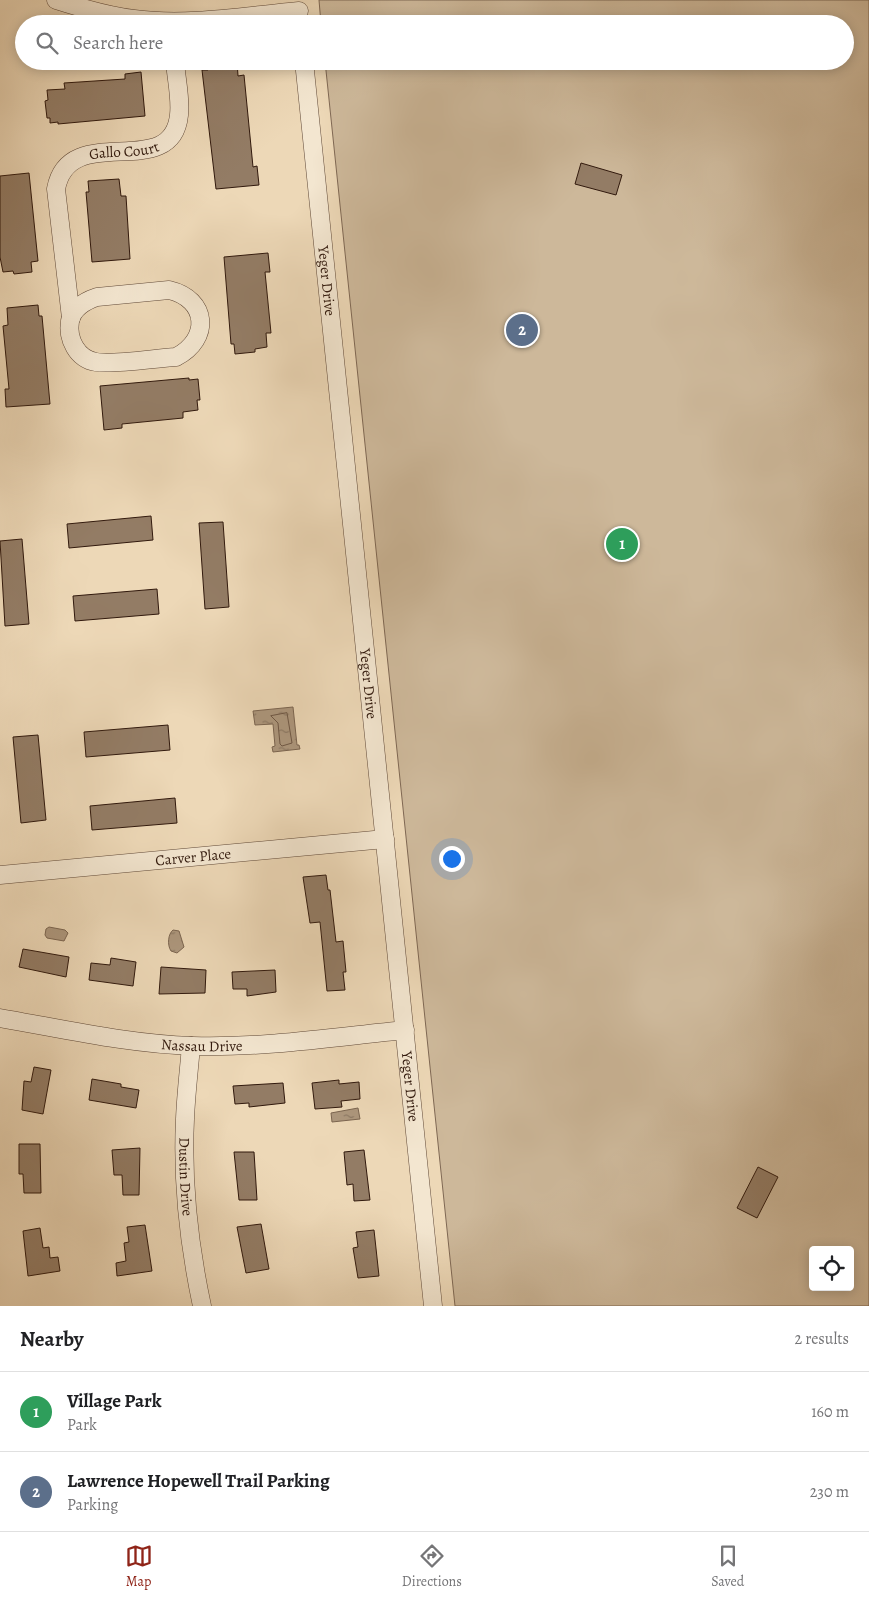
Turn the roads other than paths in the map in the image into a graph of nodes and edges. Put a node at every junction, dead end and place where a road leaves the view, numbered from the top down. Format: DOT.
graph roads {
  1 [pos="56,0"];
  2 [pos="299,12"];
  3 [pos="109,15"];
  4 [pos="264,15"];
  5 [pos="176,70"];
  6 [pos="305,70"];
  7 [pos="71,318"];
  8 [pos="385,839"];
  9 [pos="0,875"];
  10 [pos="0,1018"];
  11 [pos="405,1030"];
  12 [pos="191,1046"];
  13 [pos="202,1306"];
  14 [pos="433,1306"];
  1 -- 3 [label="street"];
  2 -- 4 [label="street"];
  5 -- 7 [label="street, Gallo Court"];
  6 -- 8 [label="street, Yeger Drive"];
  7 -- 7 [label="street, Gallo Court"];
  8 -- 9 [label="street, Carver Place"];
  8 -- 11 [label="street, Yeger Drive"];
  10 -- 12 [label="street, Nassau Drive"];
  11 -- 12 [label="street, Nassau Drive"];
  11 -- 14 [label="street, Yeger Drive"];
  12 -- 13 [label="street, Dustin Drive"];
}
